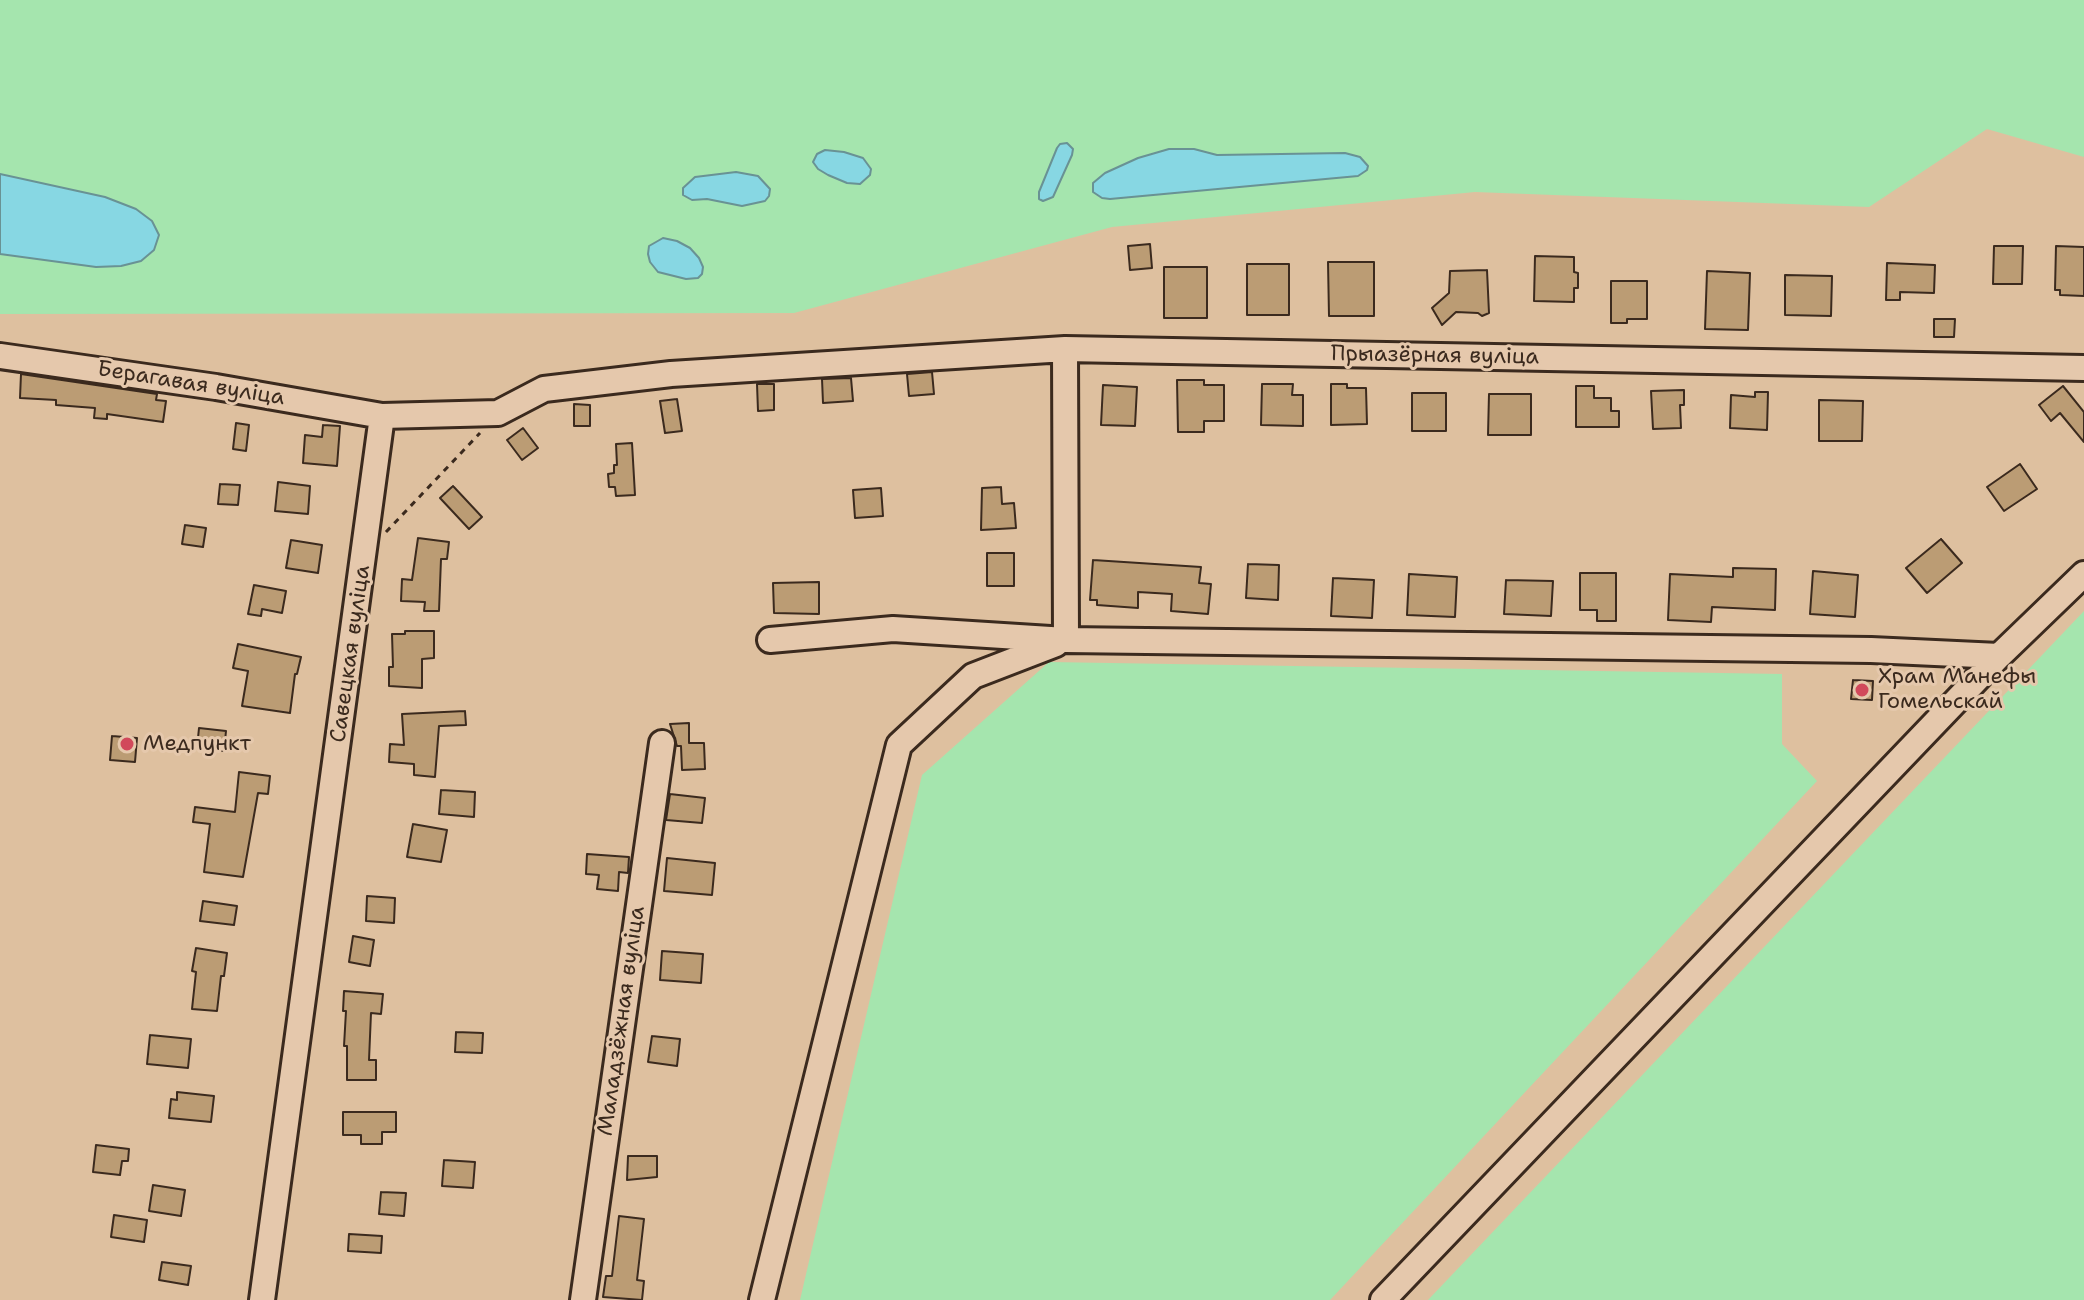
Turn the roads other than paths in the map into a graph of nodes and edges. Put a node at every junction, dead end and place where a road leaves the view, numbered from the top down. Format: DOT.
graph roads {
  1 [pos="1065,349"];
  2 [pos="0,356"];
  3 [pos="2084,368"];
  4 [pos="382,416"];
  5 [pos="2084,574"];
  6 [pos="770,640"];
  7 [pos="1066,640"];
  8 [pos="1999,656"];
  9 [pos="662,743"];
  10 [pos="262,1300"];
  11 [pos="583,1300"];
  12 [pos="762,1300"];
  13 [pos="1383,1300"];
  1 -- 3 [label="street, Прыазёрная вуліца"];
  1 -- 4 [label="street, Прыазёрная вуліца"];
  1 -- 7 [label="street"];
  2 -- 4 [label="street, Берагавая вуліца"];
  4 -- 10 [label="street, Савецкая вуліца"];
  5 -- 8 [label="street"];
  6 -- 7 [label="street"];
  7 -- 8 [label="street"];
  7 -- 12 [label="street"];
  8 -- 13 [label="street"];
  9 -- 11 [label="street, Маладзёжная вуліца"];
}
